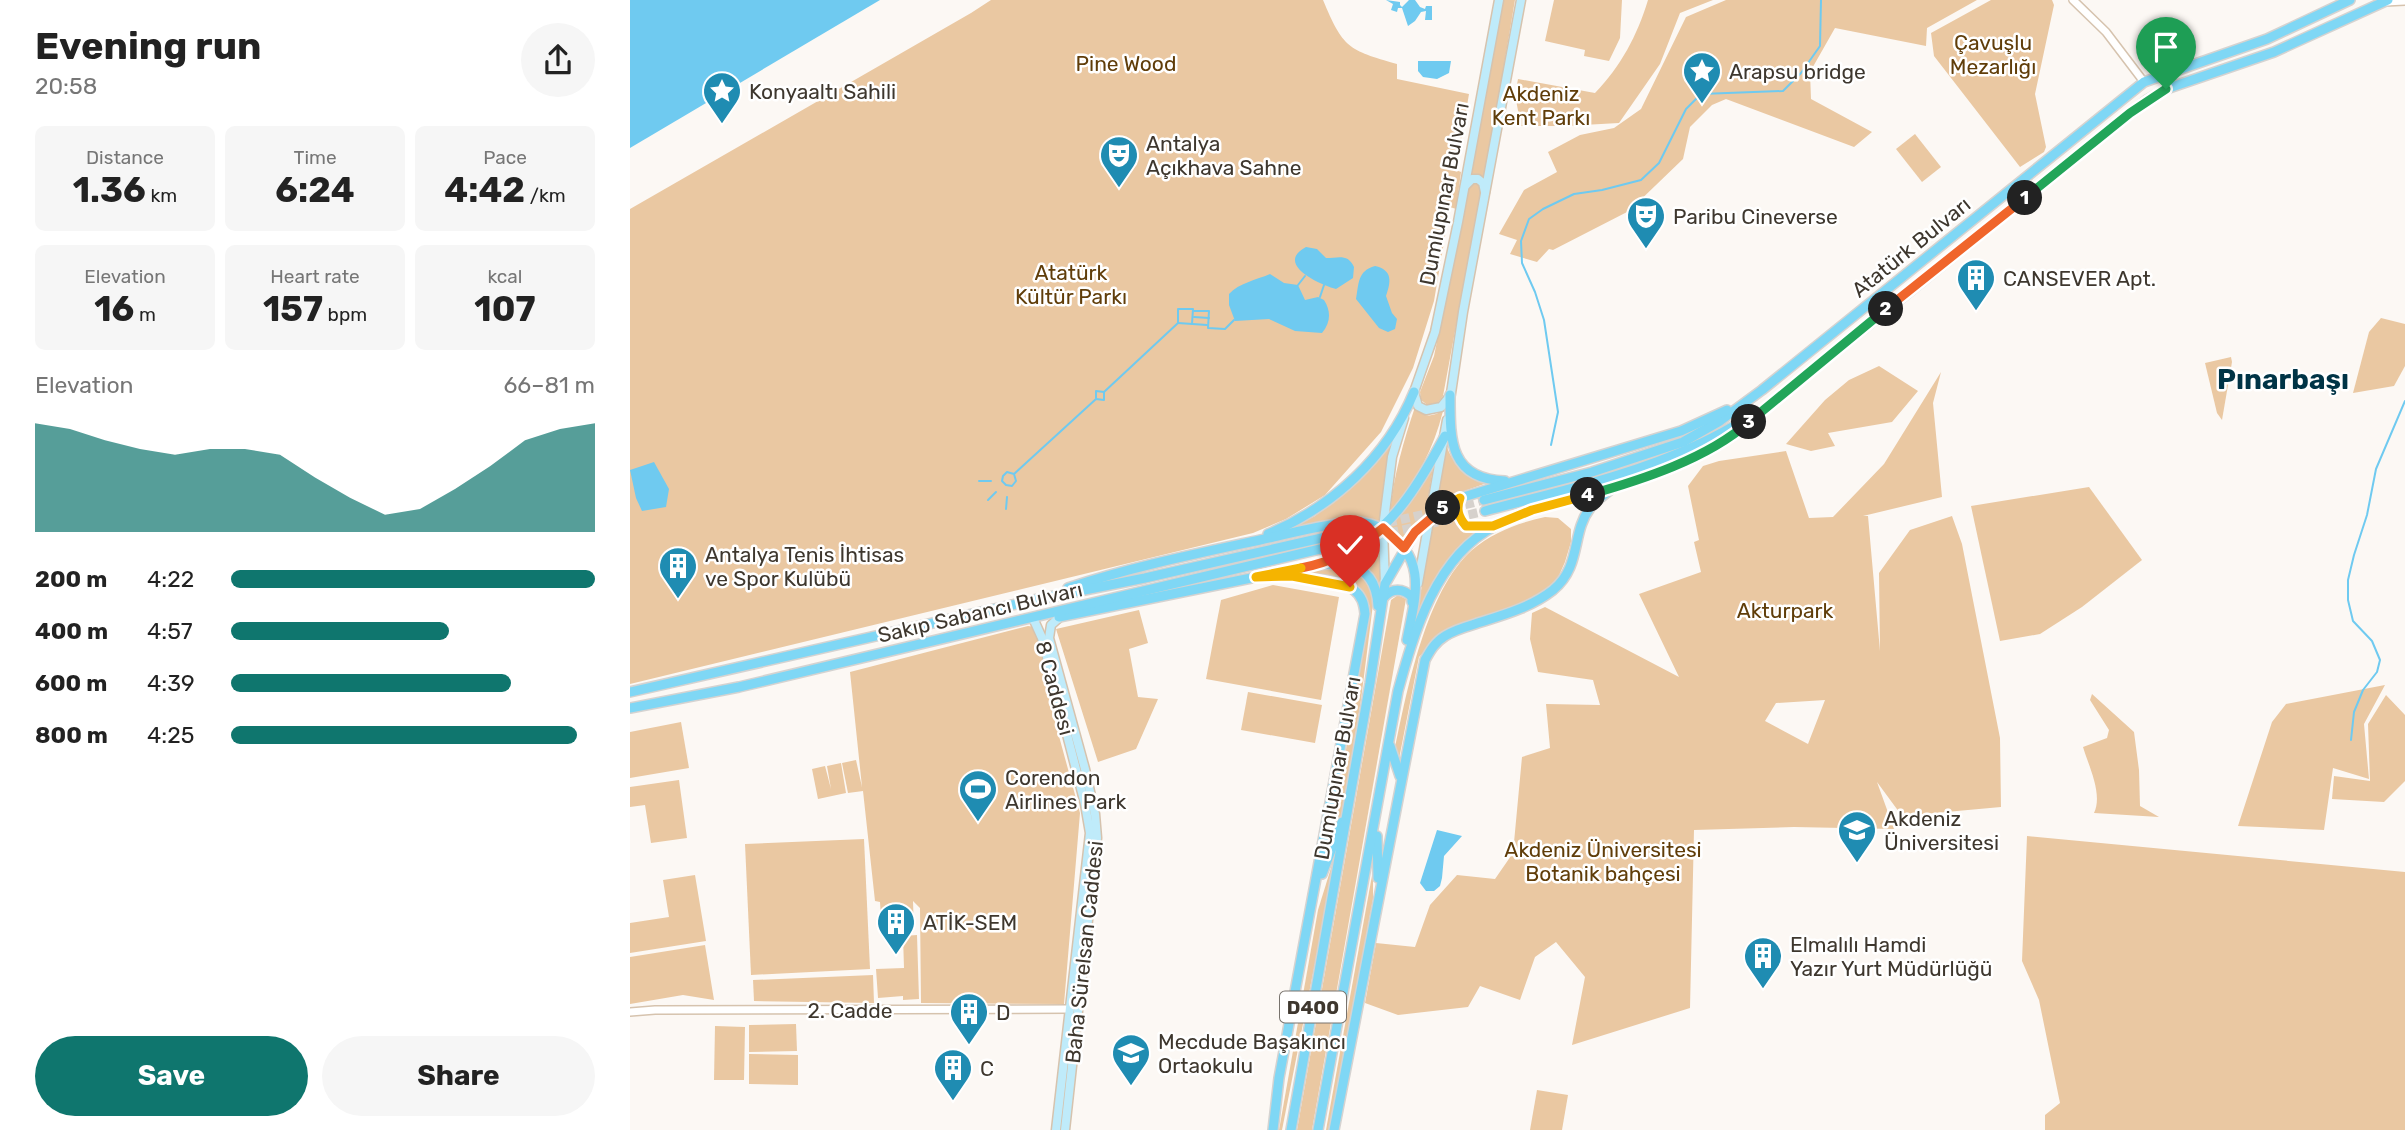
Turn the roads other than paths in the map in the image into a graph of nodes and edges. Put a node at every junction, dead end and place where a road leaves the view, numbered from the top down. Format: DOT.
graph roads {
  1 [pos="1499,0"];
  2 [pos="1521,0"];
  3 [pos="2073,0"];
  4 [pos="2350,0"];
  5 [pos="2386,1"];
  6 [pos="2405,1"];
  7 [pos="2144,82"];
  8 [pos="1465,186"];
  9 [pos="1485,193"];
  10 [pos="1414,393"];
  11 [pos="1450,396"];
  12 [pos="1750,398"];
  13 [pos="1764,409"];
  14 [pos="1406,412"];
  15 [pos="1445,436"];
  16 [pos="1513,482"];
  17 [pos="1614,487"];
  18 [pos="1460,498"];
  19 [pos="1484,500"];
  20 [pos="1485,511"];
  21 [pos="1428,519"];
  22 [pos="1338,524"];
  23 [pos="1493,526"];
  24 [pos="1383,528"];
  25 [pos="1335,535"];
  26 [pos="1247,543"];
  27 [pos="1338,545"];
  28 [pos="1404,548"];
  29 [pos="1351,551"];
  30 [pos="1319,564"];
  31 [pos="1256,577"];
  32 [pos="1385,584"];
  33 [pos="1417,587"];
  34 [pos="1034,600"];
  35 [pos="1382,604"];
  36 [pos="1413,611"];
  37 [pos="1060,617"];
  38 [pos="1033,618"];
  39 [pos="1377,640"];
  40 [pos="1398,691"];
  41 [pos="630,692"];
  42 [pos="668,700"];
  43 [pos="630,711"];
  44 [pos="1389,745"];
  45 [pos="1401,778"];
  46 [pos="1350,800"];
  47 [pos="1376,818"];
  48 [pos="1379,897"];
  49 [pos="1313,899"];
  50 [pos="1070,1009"];
  51 [pos="630,1012"];
  52 [pos="1056,1130"];
  53 [pos="1065,1130"];
  54 [pos="1273,1130"];
  55 [pos="1291,1130"];
  56 [pos="1318,1130"];
  57 [pos="1334,1130"];
  1 -- 8 [label="main road, Dumlupınar Bulvarı"];
  2 -- 9 [label="main road, Dumlupınar Bulvarı"];
  3 -- 7 [label="street"];
  4 -- 7 [label="main road, Atatürk Bulvarı"];
  5 -- 6 [label="street"];
  5 -- 13 [label="main road, Atatürk Bulvarı"];
  7 -- 12 [label="main road, Atatürk Bulvarı"];
  8 -- 9 [label="main road"];
  8 -- 10 [label="main road, Dumlupınar Bulvarı"];
  9 -- 11 [label="main road, Dumlupınar Bulvarı"];
  10 -- 11 [label="main road"];
  10 -- 14 [label="main road"];
  11 -- 15 [label="main road, Dumlupınar Bulvarı"];
  11 -- 16 [label="main road"];
  12 -- 16 [label="main road"];
  12 -- 19 [label="main road, Atatürk Bulvarı"];
  13 -- 17 [label="main road"];
  13 -- 20 [label="main road, Atatürk Bulvarı"];
  14 -- 24 [label="main road, Dumlupınar Bulvarı / D400"];
  14 -- 26 [label="main road"];
  15 -- 21 [label="main road, Dumlupınar Bulvarı"];
  15 -- 24 [label="main road"];
  16 -- 18 [label="main road"];
  17 -- 23 [label="main road"];
  17 -- 45 [label="main road"];
  18 -- 21 [label="main road"];
  18 -- 23 [label="main road"];
  21 -- 28 [label="main road"];
  21 -- 33 [label="main road, Dumlupınar Bulvarı"];
  22 -- 24 [label="main road"];
  22 -- 26 [label="main road"];
  22 -- 29 [label="main road"];
  23 -- 40 [label="main road"];
  24 -- 28 [label="main road"];
  24 -- 29 [label="main road"];
  24 -- 32 [label="main road, Dumlupınar Bulvarı / D400"];
  25 -- 34 [label="main road"];
  26 -- 34 [label="main road"];
  27 -- 38 [label="main road, Sakıp Sabancı Bulvarı"];
  28 -- 32 [label="main road"];
  28 -- 33 [label="main road"];
  29 -- 30 [label="main road"];
  30 -- 31 [label="main road"];
  30 -- 39 [label="main road"];
  31 -- 37 [label="main road"];
  31 -- 49 [label="main road"];
  32 -- 35 [label="main road, Dumlupınar Bulvarı / D400"];
  33 -- 36 [label="main road"];
  34 -- 41 [label="main road, Sakıp Sabancı Bulvarı"];
  35 -- 36 [label="main road"];
  35 -- 39 [label="main road, Dumlupınar Bulvarı / D400"];
  36 -- 40 [label="main road"];
  37 -- 38 [label="main road"];
  37 -- 53 [label="main road, Baha Sürelsan Caddesi"];
  38 -- 42 [label="main road, Sakıp Sabancı Bulvarı"];
  38 -- 50 [label="main road, 8 Caddesi"];
  39 -- 46 [label="main road, Dumlupınar Bulvarı / D400"];
  40 -- 44 [label="main road"];
  42 -- 43 [label="main road, Sakıp Sabancı Bulvarı"];
  42 -- 43 [label="main road"];
  44 -- 45 [label="main road"];
  44 -- 47 [label="main road"];
  45 -- 48 [label="main road"];
  46 -- 49 [label="main road"];
  46 -- 55 [label="main road, Dumlupınar Bulvarı / D400"];
  47 -- 48 [label="main road"];
  47 -- 56 [label="main road"];
  48 -- 57 [label="main road"];
  49 -- 54 [label="main road"];
  50 -- 51 [label="street, 2. Cadde"];
  50 -- 52 [label="main road, Baha Sürelsan Caddesi"];
}
